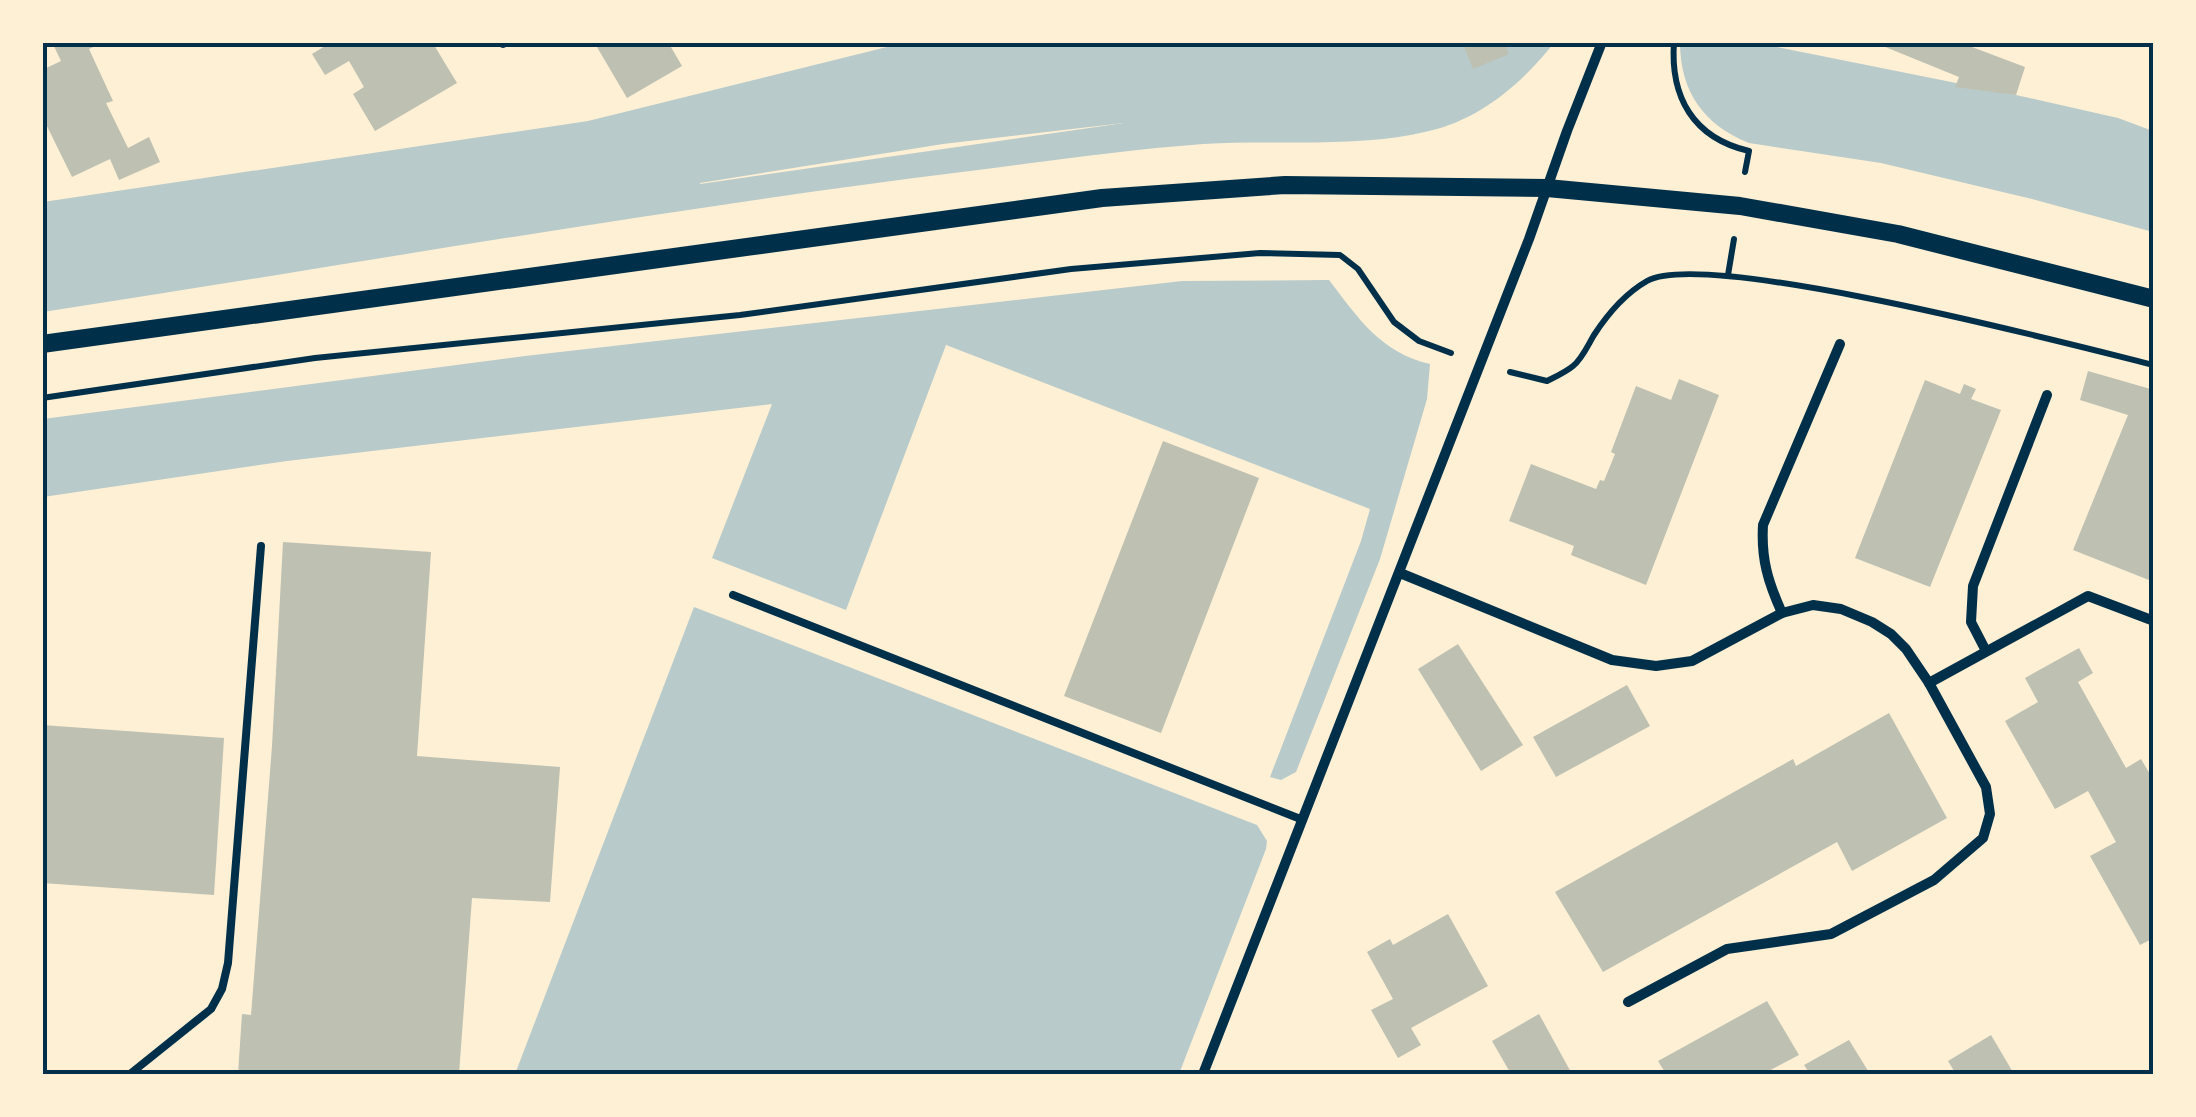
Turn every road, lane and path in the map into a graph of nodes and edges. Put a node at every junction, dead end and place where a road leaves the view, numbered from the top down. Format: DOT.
graph roads {
  1 [pos="1602,42"];
  2 [pos="1674,42"];
  3 [pos="1547,188"];
  4 [pos="1740,206"];
  5 [pos="1728,275"];
  6 [pos="2154,299"];
  7 [pos="42,344"];
  8 [pos="1840,344"];
  9 [pos="1480,364"];
  10 [pos="2154,365"];
  11 [pos="2047,395"];
  12 [pos="42,398"];
  13 [pos="260,546"];
  14 [pos="1400,573"];
  15 [pos="733,596"];
  16 [pos="1782,613"];
  17 [pos="2154,621"];
  18 [pos="1986,651"];
  19 [pos="1929,683"];
  20 [pos="1303,820"];
  21 [pos="1628,1002"];
  22 [pos="130,1074"];
  23 [pos="1204,1074"];
  1 -- 3 [label="street"];
  2 -- 4 [label="path"];
  3 -- 4 [label="street"];
  3 -- 7 [label="street"];
  3 -- 9 [label="street"];
  4 -- 5 [label="path"];
  4 -- 6 [label="street"];
  5 -- 9 [label="path"];
  5 -- 10 [label="path"];
  8 -- 16 [label="street"];
  9 -- 12 [label="path"];
  9 -- 14 [label="street"];
  11 -- 18 [label="street"];
  13 -- 22 [label="lane"];
  14 -- 16 [label="street"];
  14 -- 20 [label="street"];
  15 -- 20 [label="lane"];
  16 -- 19 [label="street"];
  17 -- 18 [label="street"];
  18 -- 19 [label="street"];
  19 -- 21 [label="street"];
  20 -- 23 [label="street"];
}
